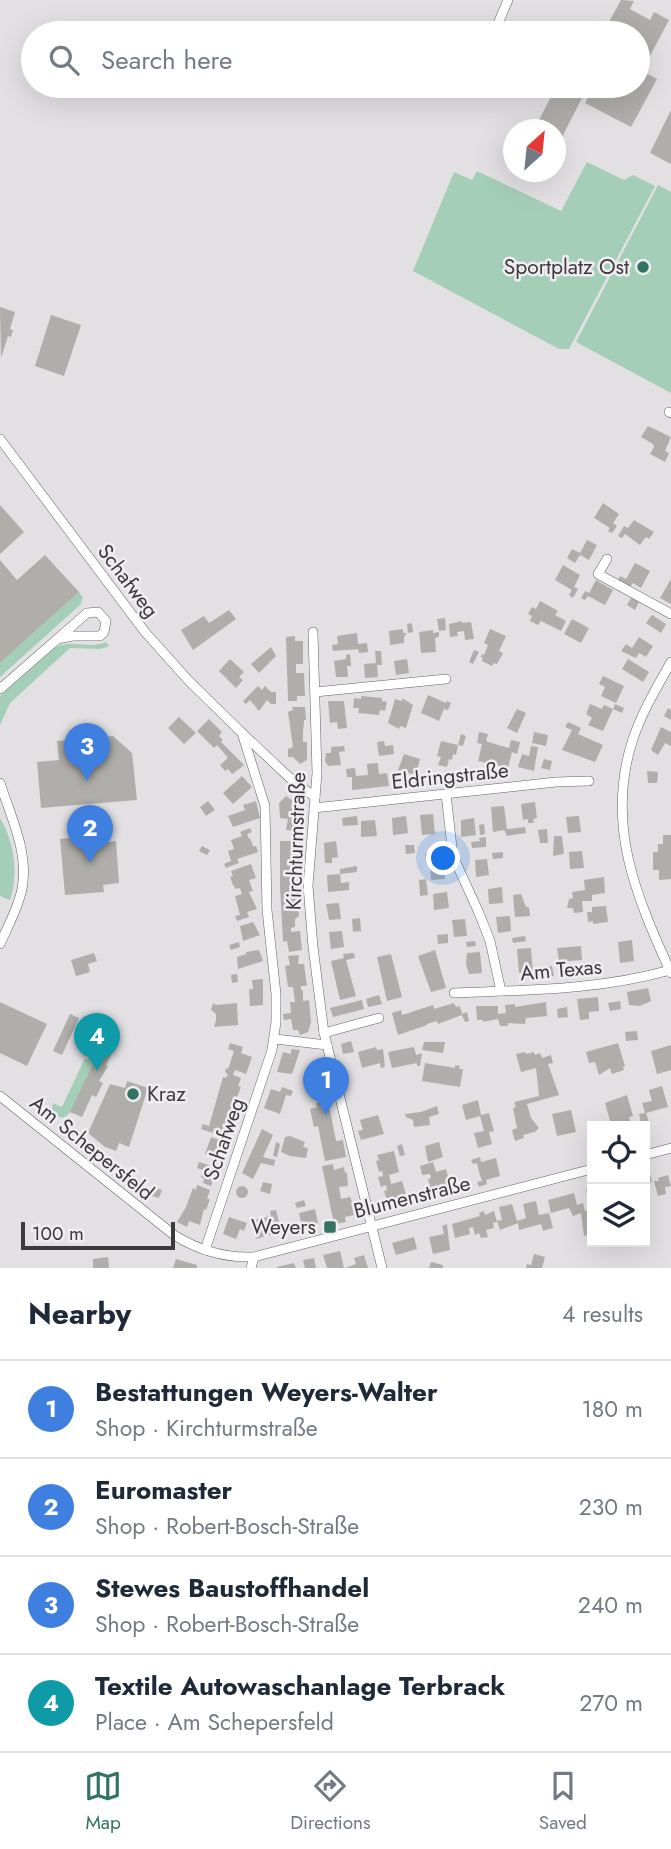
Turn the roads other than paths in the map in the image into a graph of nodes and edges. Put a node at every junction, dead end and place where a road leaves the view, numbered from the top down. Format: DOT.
graph roads {
  1 [pos="508,0"];
  2 [pos="499,21"];
  3 [pos="0,439"];
  4 [pos="607,559"];
  5 [pos="671,614"];
  6 [pos="313,632"];
  7 [pos="57,639"];
  8 [pos="671,662"];
  9 [pos="446,679"];
  10 [pos="0,689"];
  11 [pos="315,692"];
  12 [pos="242,733"];
  13 [pos="589,781"];
  14 [pos="0,783"];
  15 [pos="446,794"];
  16 [pos="314,803"];
  17 [pos="0,944"];
  18 [pos="670,972"];
  19 [pos="501,991"];
  20 [pos="454,993"];
  21 [pos="379,1018"];
  22 [pos="324,1033"];
  23 [pos="275,1040"];
  24 [pos="327,1045"];
  25 [pos="0,1096"];
  26 [pos="671,1148"];
  27 [pos="650,1154"];
  28 [pos="587,1169"];
  29 [pos="372,1225"];
  30 [pos="205,1250"];
  31 [pos="240,1257"];
  32 [pos="254,1257"];
  33 [pos="251,1268"];
  34 [pos="382,1268"];
  1 -- 2 [label="street"];
  3 -- 12 [label="street, Schafweg"];
  4 -- 5 [label="street"];
  6 -- 11 [label="street, Kirchturmstraße"];
  7 -- 7 [label="street"];
  7 -- 10 [label="street"];
  8 -- 18 [label="street"];
  9 -- 11 [label="street"];
  11 -- 16 [label="street, Kirchturmstraße"];
  12 -- 16 [label="street, Schafweg"];
  12 -- 23 [label="street, Schafweg"];
  13 -- 15 [label="street, Eldringstraße"];
  14 -- 17 [label="street"];
  15 -- 16 [label="street, Eldringstraße"];
  15 -- 19 [label="street"];
  16 -- 22 [label="street, Kirchturmstraße"];
  18 -- 19 [label="street, Am Texas"];
  19 -- 20 [label="street, Am Texas"];
  21 -- 22 [label="street"];
  22 -- 24 [label="street, Kirchturmstraße"];
  23 -- 24 [label="street"];
  23 -- 30 [label="street, Schafweg"];
  24 -- 29 [label="street, Kirchturmstraße"];
  25 -- 30 [label="street, Am Schepersfeld"];
  26 -- 27 [label="street"];
  28 -- 29 [label="street, Blumenstraße"];
  29 -- 32 [label="street, Blumenstraße"];
  29 -- 34 [label="street, Kirchturmstraße"];
  30 -- 31 [label="street, Am Schepersfeld"];
  31 -- 32 [label="street, Blumenstraße"];
  32 -- 33 [label="street"];
}
